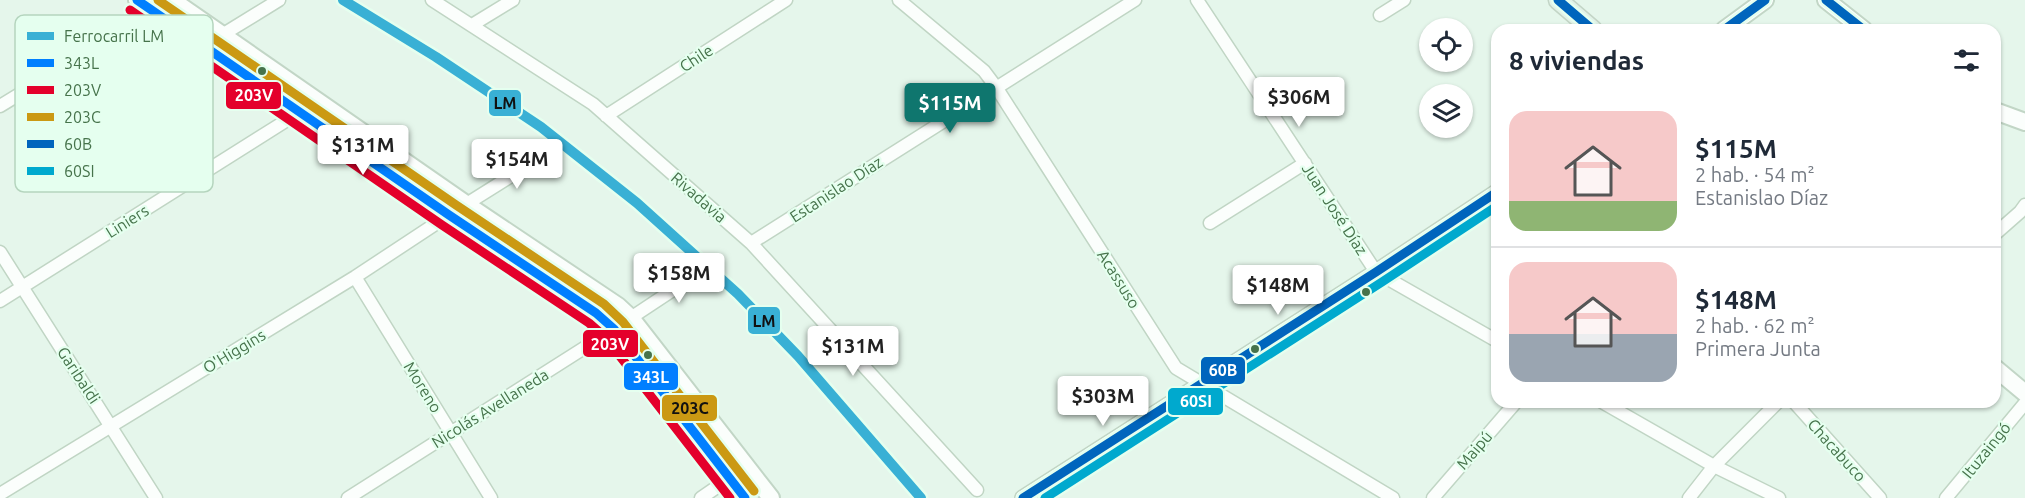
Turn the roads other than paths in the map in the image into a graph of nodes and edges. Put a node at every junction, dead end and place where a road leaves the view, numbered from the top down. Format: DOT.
graph roads {
  1 [pos="172,0"];
  2 [pos="279,0"];
  3 [pos="432,0"];
  4 [pos="513,0"];
  5 [pos="786,0"];
  6 [pos="899,0"];
  7 [pos="1135,0"];
  8 [pos="1197,0"];
  9 [pos="1404,0"];
  10 [pos="1558,0"];
  11 [pos="1765,0"];
  12 [pos="1826,0"];
  13 [pos="145,2"];
  14 [pos="136,15"];
  15 [pos="164,15"];
  16 [pos="193,15"];
  17 [pos="1380,15"];
  18 [pos="1586,24"];
  19 [pos="1732,24"];
  20 [pos="1856,24"];
  21 [pos="472,25"];
  22 [pos="213,29"];
  23 [pos="222,35"];
  24 [pos="213,49"];
  25 [pos="996,87"];
  26 [pos="306,93"];
  27 [pos="15,96"];
  28 [pos="0,105"];
  29 [pos="297,108"];
  30 [pos="2001,113"];
  31 [pos="606,116"];
  32 [pos="2025,122"];
  33 [pos="551,151"];
  34 [pos="1305,163"];
  35 [pos="213,167"];
  36 [pos="174,192"];
  37 [pos="1491,196"];
  38 [pos="466,204"];
  39 [pos="2025,205"];
  40 [pos="448,215"];
  41 [pos="1210,223"];
  42 [pos="2001,229"];
  43 [pos="751,243"];
  44 [pos="0,252"];
  45 [pos="700,272"];
  46 [pos="1376,272"];
  47 [pos="355,277"];
  48 [pos="22,288"];
  49 [pos="0,301"];
  50 [pos="631,318"];
  51 [pos="614,329"];
  52 [pos="1491,338"];
  53 [pos="2001,373"];
  54 [pos="1200,385"];
  55 [pos="2025,393"];
  56 [pos="2025,403"];
  57 [pos="1511,408"];
  58 [pos="1612,408"];
  59 [pos="1772,408"];
  60 [pos="1799,408"];
  61 [pos="112,426"];
  62 [pos="451,432"];
  63 [pos="1714,466"];
  64 [pos="746,467"];
  65 [pos="730,479"];
  66 [pos="977,490"];
  67 [pos="0,494"];
  68 [pos="156,498"];
  69 [pos="348,498"];
  70 [pos="491,498"];
  71 [pos="701,498"];
  72 [pos="745,498"];
  73 [pos="771,498"];
  74 [pos="1023,498"];
  75 [pos="1393,498"];
  76 [pos="1433,498"];
  77 [pos="1689,498"];
  78 [pos="1779,498"];
  79 [pos="1881,498"];
  80 [pos="1947,498"];
  1 -- 16 [label="main road"];
  2 -- 23 [label="street"];
  3 -- 21 [label="street, Rivadavia"];
  4 -- 21 [label="street"];
  5 -- 31 [label="street, Chile"];
  6 -- 25 [label="street, Acassuso"];
  7 -- 25 [label="street, Estanislao Díaz"];
  8 -- 34 [label="street, Juan José Díaz"];
  9 -- 17 [label="street"];
  10 -- 18 [label="main road"];
  11 -- 19 [label="main road"];
  12 -- 20 [label="main road"];
  13 -- 14 [label="street"];
  13 -- 15 [label="main road"];
  21 -- 31 [label="street, Rivadavia"];
  22 -- 23 [label="main road"];
  23 -- 26 [label="main road"];
  24 -- 29 [label="main road"];
  25 -- 43 [label="street, Estanislao Díaz"];
  25 -- 54 [label="street, Acassuso"];
  26 -- 29 [label="street, Liniers"];
  26 -- 38 [label="main road"];
  27 -- 28 [label="street"];
  29 -- 35 [label="street, Liniers"];
  29 -- 40 [label="main road"];
  30 -- 32 [label="main road"];
  31 -- 43 [label="street, Rivadavia"];
  33 -- 38 [label="street"];
  34 -- 41 [label="street"];
  34 -- 46 [label="street, Juan José Díaz"];
  36 -- 48 [label="street, Liniers"];
  37 -- 46 [label="street"];
  38 -- 40 [label="street, O'Higgins"];
  38 -- 50 [label="main road"];
  39 -- 42 [label="street"];
  40 -- 47 [label="street, O'Higgins"];
  40 -- 51 [label="main road"];
  43 -- 66 [label="street, Rivadavia"];
  44 -- 48 [label="street, Garibaldi"];
  45 -- 50 [label="street"];
  46 -- 52 [label="street, Juan José Díaz"];
  46 -- 54 [label="street"];
  47 -- 61 [label="street, O'Higgins"];
  47 -- 62 [label="street, Moreno"];
  48 -- 49 [label="street, Liniers"];
  48 -- 61 [label="street, Garibaldi"];
  50 -- 51 [label="street, Nicolás Avellaneda"];
  50 -- 64 [label="main road"];
  51 -- 62 [label="street, Nicolás Avellaneda"];
  51 -- 65 [label="main road"];
  53 -- 55 [label="main road"];
  54 -- 74 [label="street"];
  54 -- 75 [label="street, Acassuso"];
  56 -- 80 [label="street, Ituzaingó"];
  57 -- 76 [label="street, Maipú"];
  58 -- 63 [label="street"];
  59 -- 63 [label="street"];
  60 -- 79 [label="street, Chacabuco"];
  61 -- 67 [label="street, O'Higgins"];
  61 -- 68 [label="street, Garibaldi"];
  62 -- 69 [label="street, Nicolás Avellaneda"];
  62 -- 70 [label="street, Moreno"];
  63 -- 77 [label="street"];
  63 -- 78 [label="street"];
  64 -- 65 [label="street"];
  64 -- 73 [label="main road"];
  65 -- 71 [label="street"];
  65 -- 72 [label="main road"];
}
